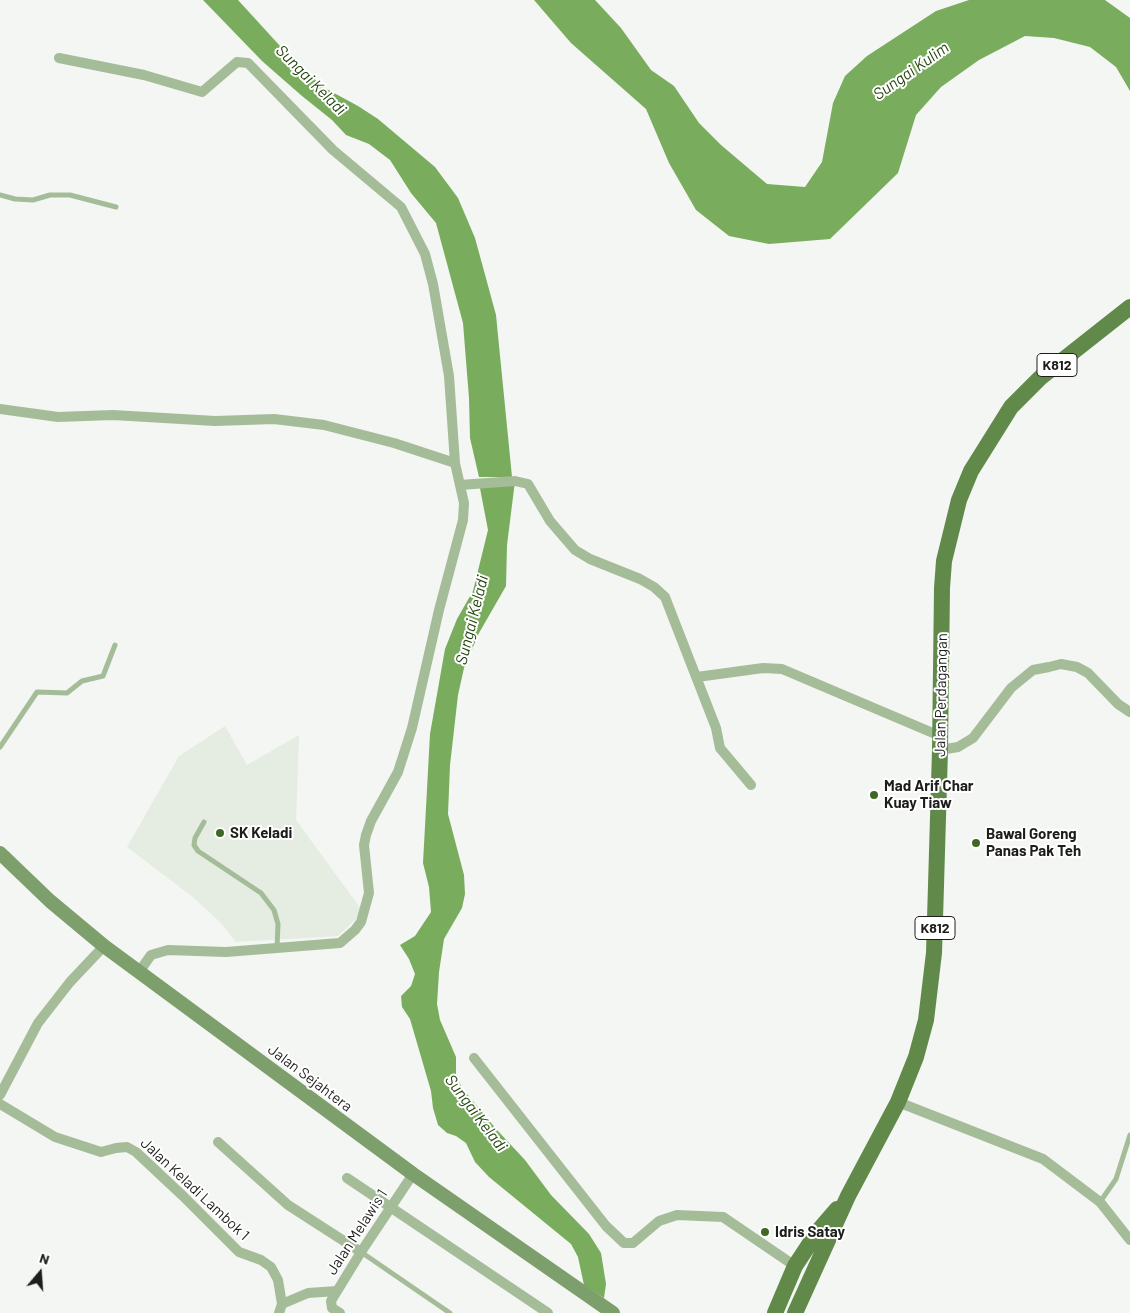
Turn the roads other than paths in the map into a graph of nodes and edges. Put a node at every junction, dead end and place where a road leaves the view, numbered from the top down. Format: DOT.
graph roads {
  1 [pos="59,58"];
  2 [pos="0,195"];
  3 [pos="116,206"];
  4 [pos="1130,307"];
  5 [pos="0,409"];
  6 [pos="455,463"];
  7 [pos="460,485"];
  8 [pos="115,645"];
  9 [pos="697,677"];
  10 [pos="1130,712"];
  11 [pos="940,743"];
  12 [pos="0,747"];
  13 [pos="751,785"];
  14 [pos="204,822"];
  15 [pos="0,853"];
  16 [pos="104,946"];
  17 [pos="277,948"];
  18 [pos="140,972"];
  19 [pos="474,1058"];
  20 [pos="0,1095"];
  21 [pos="898,1102"];
  22 [pos="0,1104"];
  23 [pos="1130,1135"];
  24 [pos="218,1142"];
  25 [pos="1128,1148"];
  26 [pos="414,1174"];
  27 [pos="347,1178"];
  28 [pos="848,1196"];
  29 [pos="1100,1202"];
  30 [pos="391,1208"];
  31 [pos="1130,1240"];
  32 [pos="361,1252"];
  33 [pos="795,1266"];
  34 [pos="337,1291"];
  35 [pos="280,1308"];
  36 [pos="336,1310"];
  37 [pos="450,1313"];
  38 [pos="548,1313"];
  39 [pos="613,1313"];
  40 [pos="775,1313"];
  41 [pos="795,1313"];
  1 -- 6 [label="street"];
  2 -- 3 [label="lane"];
  4 -- 11 [label="main road, Jalan Perdagangan / K812"];
  5 -- 6 [label="street"];
  6 -- 7 [label="street"];
  7 -- 9 [label="street"];
  7 -- 17 [label="street"];
  8 -- 12 [label="lane"];
  9 -- 11 [label="street"];
  9 -- 13 [label="street"];
  10 -- 11 [label="street"];
  11 -- 21 [label="main road, Jalan Perdagangan / K812"];
  14 -- 17 [label="lane"];
  15 -- 16 [label="main road, Jalan Sejahtera"];
  16 -- 18 [label="main road, Jalan Sejahtera"];
  16 -- 20 [label="street"];
  17 -- 18 [label="street"];
  18 -- 26 [label="main road, Jalan Sejahtera"];
  19 -- 33 [label="street"];
  21 -- 28 [label="main road, Jalan Perdagangan / K812"];
  21 -- 29 [label="street"];
  22 -- 35 [label="street, Jalan Keladi Lambok 1"];
  23 -- 25 [label="lane"];
  24 -- 32 [label="street"];
  25 -- 29 [label="lane"];
  26 -- 30 [label="street, Jalan Melawis 1"];
  26 -- 39 [label="main road, Jalan Sejahtera"];
  27 -- 30 [label="street"];
  28 -- 33 [label="main road, Jalan Perdagangan / K812"];
  28 -- 41 [label="main road, Jalan Perdagangan / K812"];
  29 -- 31 [label="street"];
  30 -- 32 [label="street, Jalan Melawis 1"];
  30 -- 38 [label="street"];
  32 -- 34 [label="street, Jalan Melawis 1"];
  32 -- 37 [label="lane"];
  33 -- 40 [label="main road, Jalan Perdagangan / K812"];
  34 -- 35 [label="street"];
  34 -- 36 [label="street, Jalan Melawis 1"];
}
